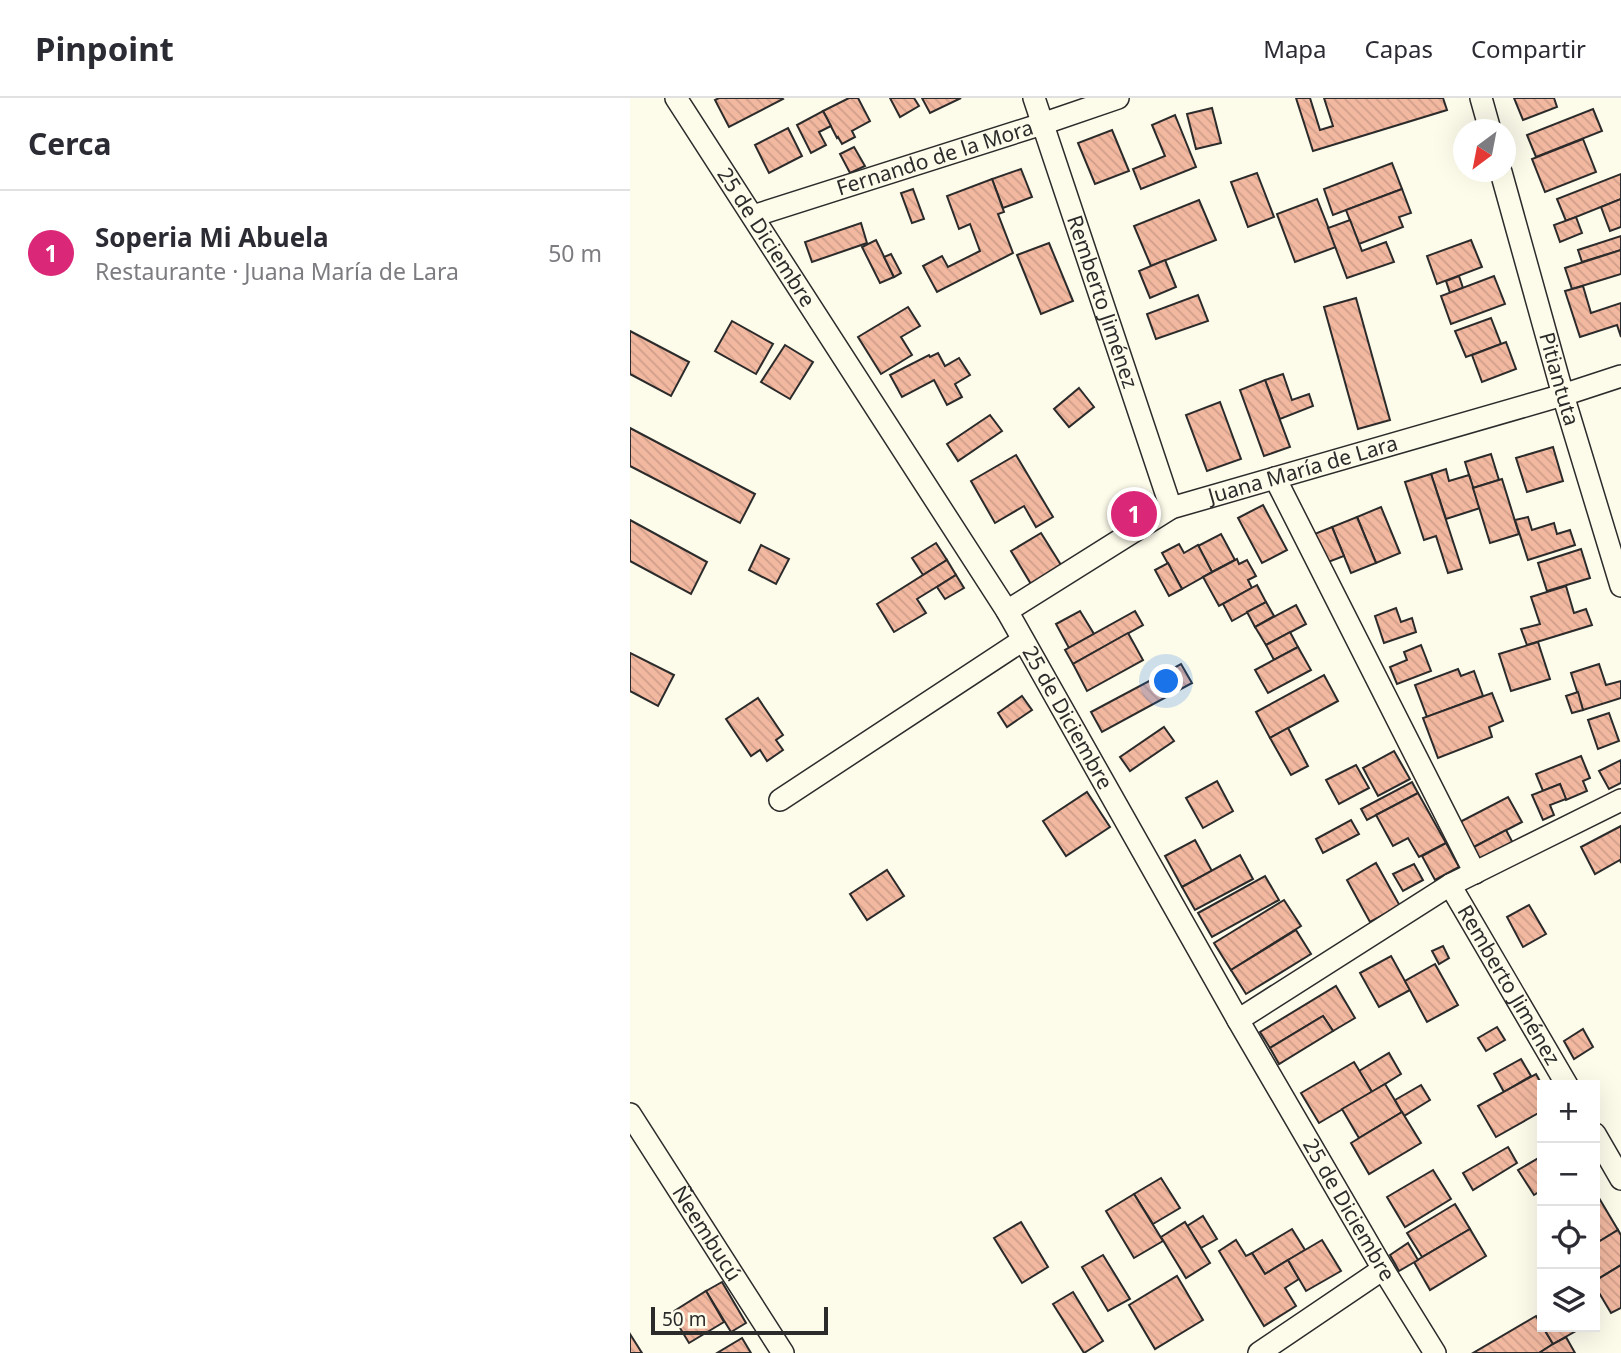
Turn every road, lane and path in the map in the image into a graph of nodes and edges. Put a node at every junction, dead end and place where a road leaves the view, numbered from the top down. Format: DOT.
graph roads {
  1 [pos="676,98"];
  2 [pos="1034,98"];
  3 [pos="1118,98"];
  4 [pos="1481,98"];
  5 [pos="1486,119"];
  6 [pos="1042,124"];
  7 [pos="1504,182"];
  8 [pos="753,216"];
  9 [pos="1621,376"];
  10 [pos="1563,395"];
  11 [pos="1275,478"];
  12 [pos="1171,508"];
  13 [pos="1621,586"];
  14 [pos="1007,611"];
  15 [pos="1023,640"];
  16 [pos="780,800"];
  17 [pos="1621,800"];
  18 [pos="1475,873"];
  19 [pos="1450,885"];
  20 [pos="1238,1020"];
  21 [pos="1564,1080"];
  22 [pos="633,1128"];
  23 [pos="1600,1143"];
  24 [pos="1621,1179"];
  25 [pos="1383,1269"];
  26 [pos="783,1353"];
  27 [pos="1259,1353"];
  28 [pos="1435,1353"];
  1 -- 8 [label="street, 25 de Diciembre"];
  2 -- 6 [label="street, Remberto Jiménez"];
  3 -- 6 [label="street, Fernando de la Mora"];
  4 -- 5 [label="street"];
  6 -- 8 [label="street, Fernando de la Mora"];
  6 -- 12 [label="street, Remberto Jiménez"];
  7 -- 10 [label="street, Pitiantuta"];
  8 -- 14 [label="street, 25 de Diciembre"];
  9 -- 10 [label="street, Juana María de Lara"];
  10 -- 11 [label="street, Juana María de Lara"];
  10 -- 13 [label="street, Pitiantuta"];
  11 -- 12 [label="street, Juana María de Lara"];
  11 -- 18 [label="street"];
  12 -- 14 [label="street, Juana María de Lara"];
  14 -- 15 [label="street, 25 de Diciembre"];
  15 -- 16 [label="street"];
  15 -- 20 [label="street, 25 de Diciembre"];
  17 -- 18 [label="street"];
  18 -- 19 [label="street"];
  19 -- 20 [label="street"];
  19 -- 21 [label="street, Remberto Jiménez"];
  20 -- 25 [label="street, 25 de Diciembre"];
  22 -- 26 [label="street, Ñeembucú"];
  23 -- 24 [label="street"];
  25 -- 27 [label="street"];
  25 -- 28 [label="street, 25 de Diciembre"];
}
